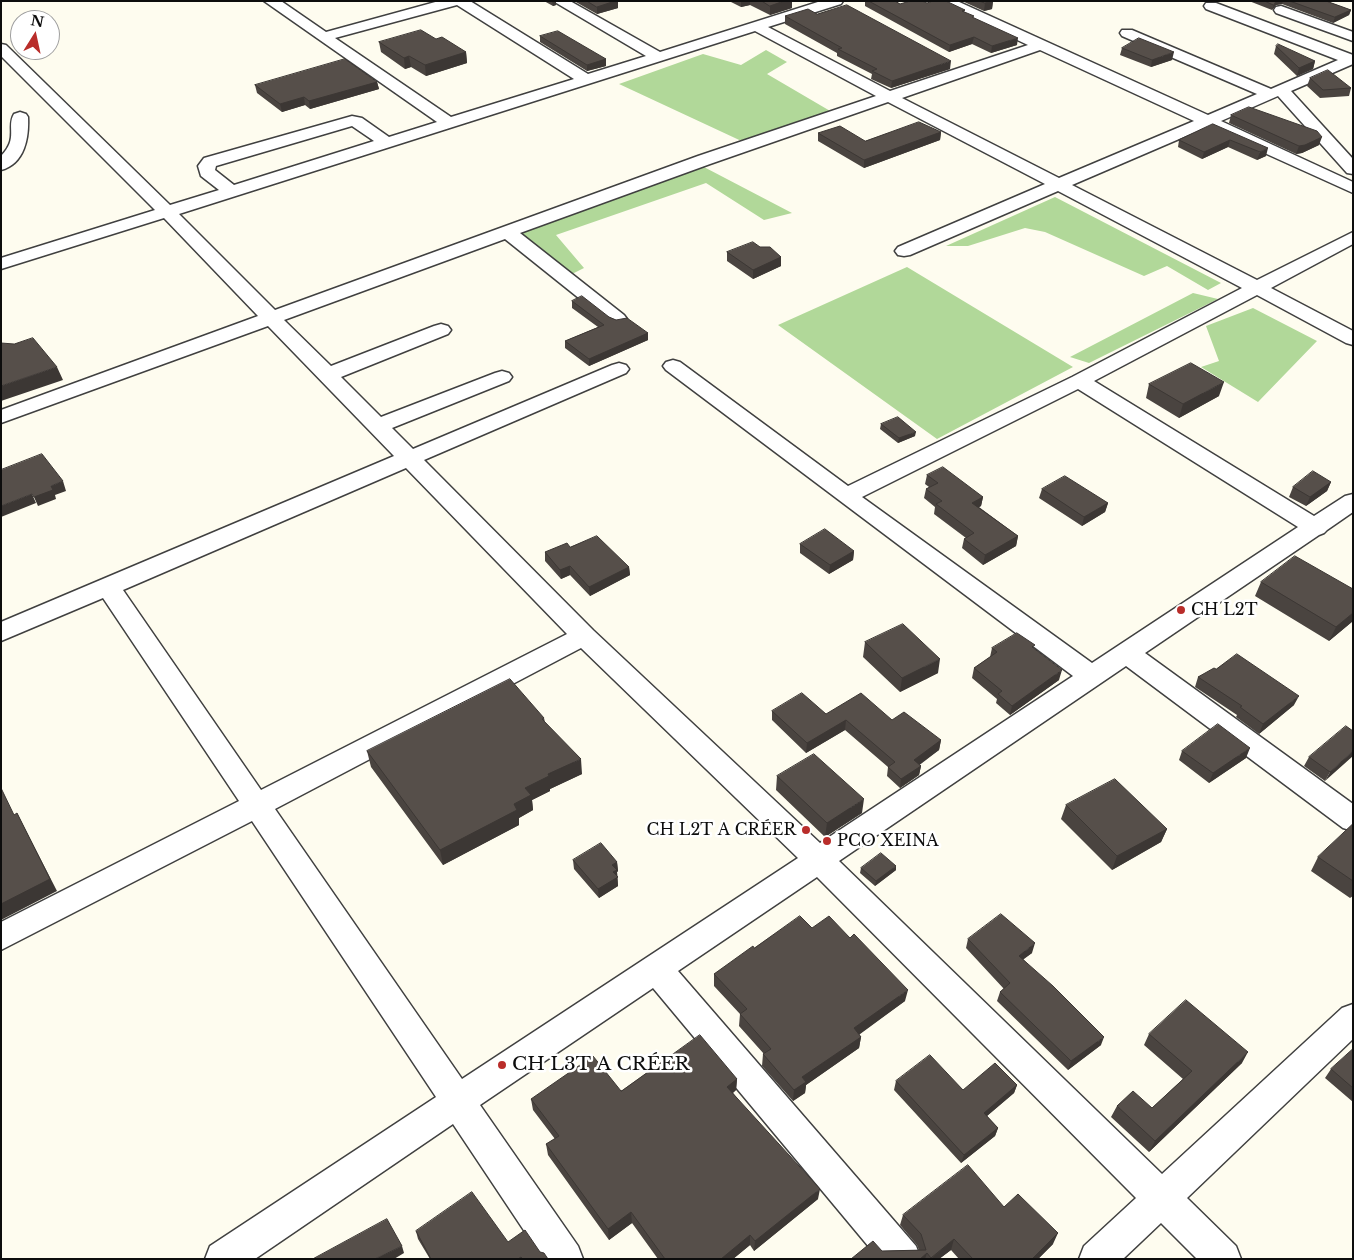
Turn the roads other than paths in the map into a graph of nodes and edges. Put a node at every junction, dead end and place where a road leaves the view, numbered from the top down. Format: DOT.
graph roads {
  1 [pos="271,1"];
  2 [pos="454,1"];
  3 [pos="460,1"];
  4 [pos="560,1"];
  5 [pos="945,1"];
  6 [pos="1224,1"];
  7 [pos="841,3"];
  8 [pos="1281,10"];
  9 [pos="756,26"];
  10 [pos="1127,33"];
  11 [pos="1353,37"];
  12 [pos="324,38"];
  13 [pos="1041,45"];
  14 [pos="1,48"];
  15 [pos="659,57"];
  16 [pos="1352,60"];
  17 [pos="950,61"];
  18 [pos="966,70"];
  19 [pos="588,80"];
  20 [pos="1276,92"];
  21 [pos="888,98"];
  22 [pos="20,117"];
  23 [pos="1207,122"];
  24 [pos="449,123"];
  25 [pos="387,143"];
  26 [pos="1,165"];
  27 [pos="1353,169"];
  28 [pos="1057,186"];
  29 [pos="1353,188"];
  30 [pos="231,192"];
  31 [pos="167,212"];
  32 [pos="508,232"];
  33 [pos="1353,237"];
  34 [pos="904,251"];
  35 [pos="1,264"];
  36 [pos="1258,288"];
  37 [pos="271,318"];
  38 [pos="617,319"];
  39 [pos="441,330"];
  40 [pos="1353,339"];
  41 [pos="673,366"];
  42 [pos="620,369"];
  43 [pos="327,374"];
  44 [pos="502,377"];
  45 [pos="1080,381"];
  46 [pos="1,417"];
  47 [pos="378,426"];
  48 [pos="409,457"];
  49 [pos="846,496"];
  50 [pos="1353,501"];
  51 [pos="1316,528"];
  52 [pos="109,588"];
  53 [pos="1,632"];
  54 [pos="584,636"];
  55 [pos="1128,654"];
  56 [pos="1092,677"];
  57 [pos="257,805"];
  58 [pos="1353,820"];
  59 [pos="819,860"];
  60 [pos="1,936"];
  61 [pos="657,969"];
  62 [pos="1353,1018"];
  63 [pos="458,1101"];
  64 [pos="1161,1198"];
  65 [pos="223,1259"];
  66 [pos="565,1259"];
  67 [pos="903,1259"];
  68 [pos="1097,1259"];
  69 [pos="1222,1259"];
  1 -- 12 [label="street"];
  2 -- 12 [label="street"];
  3 -- 19 [label="street"];
  4 -- 15 [label="street"];
  5 -- 13 [label="street"];
  6 -- 16 [label="street"];
  7 -- 9 [label="street"];
  8 -- 11 [label="street"];
  9 -- 15 [label="street"];
  9 -- 21 [label="street"];
  10 -- 20 [label="street"];
  12 -- 24 [label="street"];
  13 -- 18 [label="street"];
  13 -- 23 [label="street"];
  14 -- 31 [label="street"];
  15 -- 19 [label="street"];
  16 -- 20 [label="street"];
  17 -- 18 [label="street"];
  18 -- 21 [label="street"];
  19 -- 24 [label="street"];
  20 -- 23 [label="street"];
  20 -- 27 [label="street"];
  21 -- 28 [label="street"];
  21 -- 32 [label="street"];
  22 -- 26 [label="street"];
  23 -- 28 [label="street"];
  23 -- 29 [label="street"];
  24 -- 25 [label="street"];
  25 -- 30 [label="street"];
  25 -- 30 [label="street"];
  28 -- 34 [label="street"];
  28 -- 36 [label="street"];
  30 -- 31 [label="street"];
  31 -- 35 [label="street"];
  31 -- 37 [label="street"];
  32 -- 37 [label="street"];
  32 -- 38 [label="street"];
  33 -- 36 [label="street"];
  36 -- 40 [label="street"];
  36 -- 45 [label="street"];
  37 -- 43 [label="street"];
  37 -- 46 [label="street"];
  39 -- 43 [label="street"];
  41 -- 49 [label="street"];
  42 -- 48 [label="street"];
  43 -- 47 [label="street"];
  44 -- 47 [label="street"];
  45 -- 49 [label="street"];
  45 -- 51 [label="street"];
  47 -- 48 [label="street"];
  48 -- 52 [label="street"];
  48 -- 54 [label="street"];
  49 -- 56 [label="street"];
  50 -- 51 [label="street"];
  51 -- 55 [label="street"];
  52 -- 53 [label="street"];
  52 -- 57 [label="street"];
  54 -- 57 [label="street"];
  54 -- 59 [label="street"];
  55 -- 56 [label="street"];
  55 -- 58 [label="street"];
  56 -- 59 [label="street"];
  57 -- 60 [label="street"];
  57 -- 63 [label="street"];
  59 -- 61 [label="street"];
  59 -- 64 [label="street"];
  61 -- 63 [label="street"];
  61 -- 67 [label="street"];
  62 -- 64 [label="street"];
  63 -- 65 [label="street"];
  63 -- 66 [label="street"];
  64 -- 68 [label="street"];
  64 -- 69 [label="street"];
}
